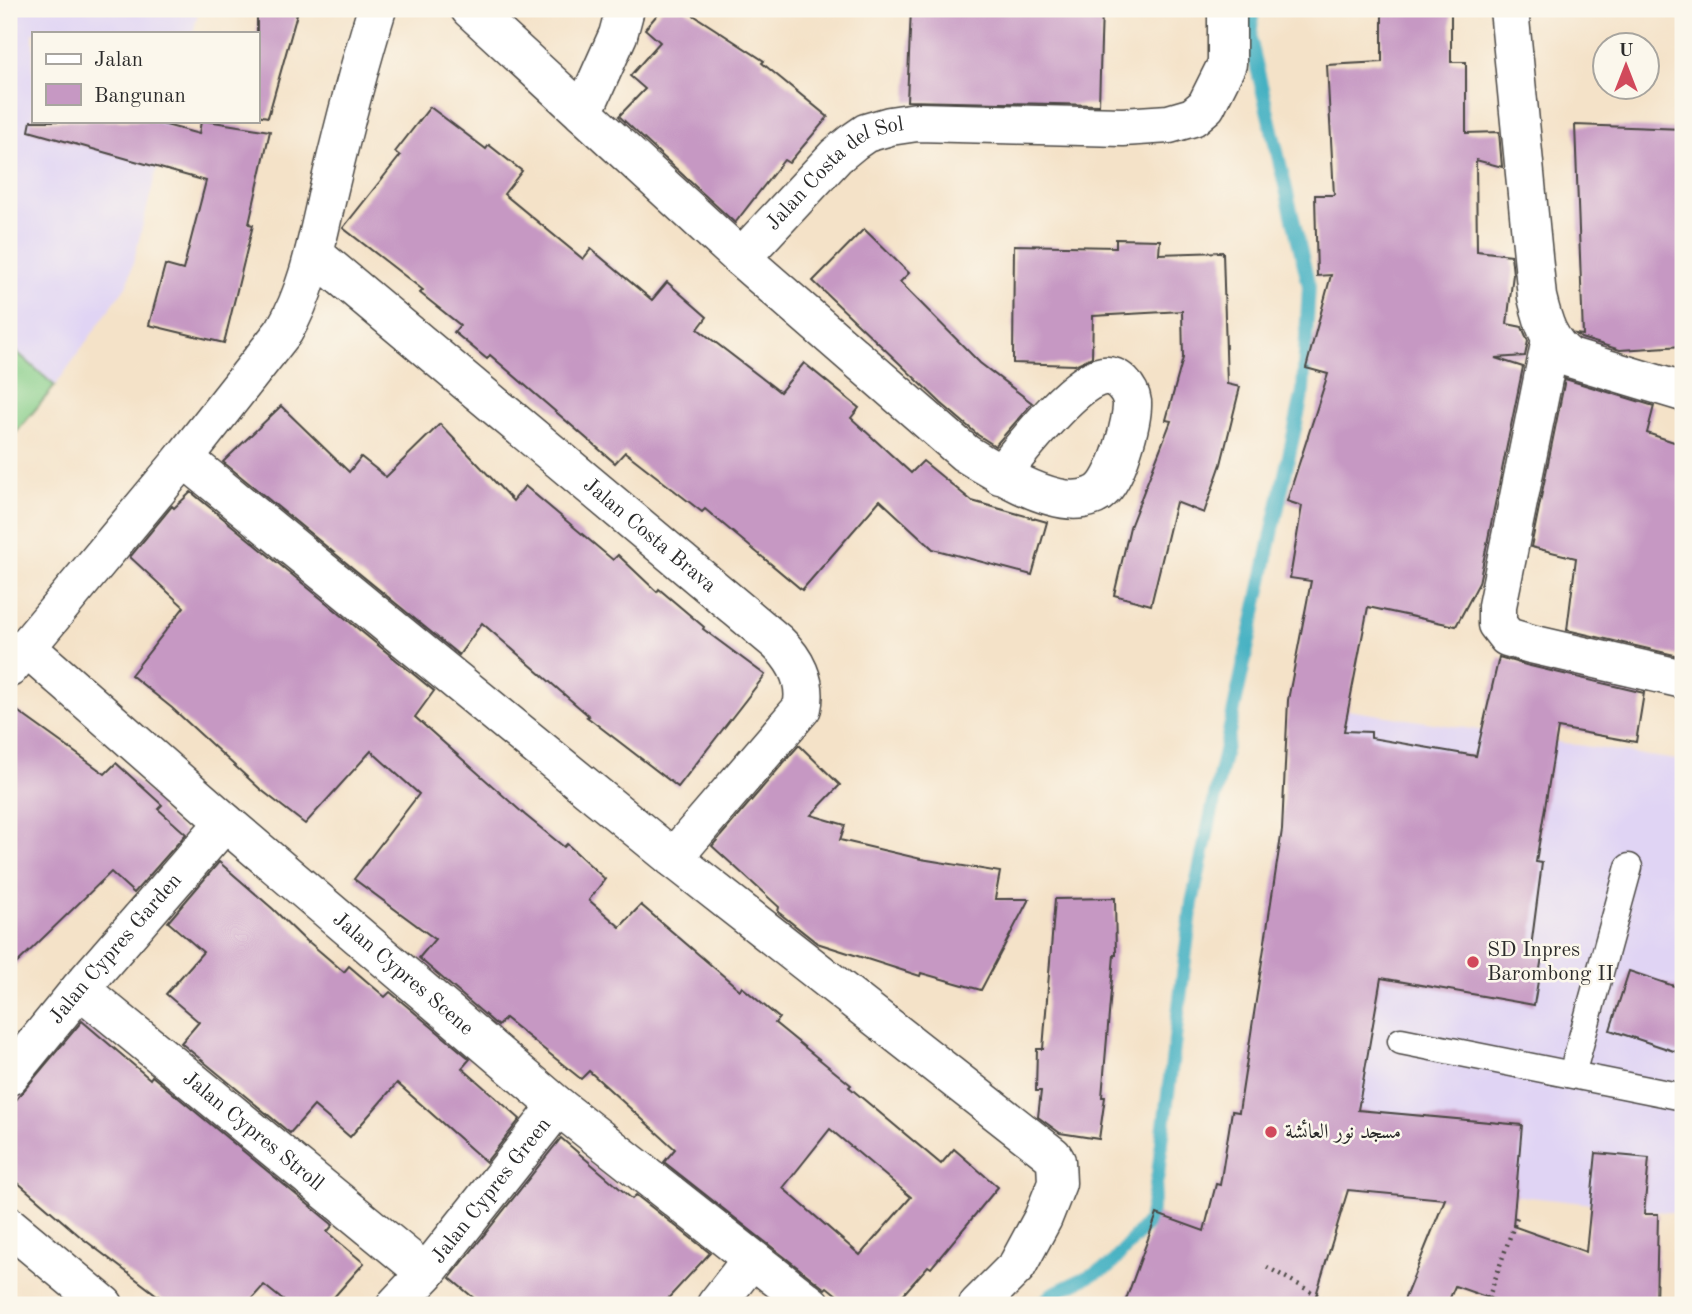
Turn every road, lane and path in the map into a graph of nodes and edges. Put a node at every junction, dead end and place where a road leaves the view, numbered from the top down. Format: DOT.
graph roads {
  1 [pos="377,9"];
  2 [pos="470,9"];
  3 [pos="625,9"];
  4 [pos="1227,9"];
  5 [pos="1509,9"];
  6 [pos="583,113"];
  7 [pos="314,254"];
  8 [pos="741,258"];
  9 [pos="1551,339"];
  10 [pos="1683,392"];
  11 [pos="184,458"];
  12 [pos="1000,475"];
  13 [pos="17,658"];
  14 [pos="1683,679"];
  15 [pos="225,822"];
  16 [pos="673,858"];
  17 [pos="1629,867"];
  18 [pos="80,989"];
  19 [pos="1401,1041"];
  20 [pos="1572,1074"];
  21 [pos="9,1076"];
  22 [pos="1683,1097"];
  23 [pos="558,1107"];
  24 [pos="1518,1214"];
  25 [pos="9,1226"];
  26 [pos="751,1260"];
  27 [pos="1017,1266"];
  28 [pos="1267,1267"];
  29 [pos="426,1273"];
  30 [pos="104,1305"];
  31 [pos="396,1305"];
  32 [pos="716,1305"];
  33 [pos="811,1305"];
  34 [pos="978,1305"];
  35 [pos="1001,1305"];
  36 [pos="1335,1305"];
  37 [pos="1486,1305"];
  1 -- 7 [label="street"];
  2 -- 6 [label="street"];
  3 -- 6 [label="street"];
  4 -- 8 [label="street, Jalan Costa del Sol"];
  5 -- 9 [label="street"];
  6 -- 8 [label="street"];
  7 -- 11 [label="street"];
  7 -- 16 [label="street, Jalan Costa Brava"];
  8 -- 12 [label="street"];
  9 -- 10 [label="street"];
  9 -- 14 [label="street"];
  11 -- 13 [label="street"];
  11 -- 16 [label="street"];
  13 -- 15 [label="street, Jalan Cypres Scene"];
  15 -- 18 [label="street, Jalan Cypres Garden"];
  15 -- 23 [label="street, Jalan Cypres Scene"];
  16 -- 27 [label="street"];
  17 -- 20 [label="lane"];
  18 -- 21 [label="street, Jalan Cypres Garden"];
  18 -- 29 [label="street, Jalan Cypres Stroll"];
  19 -- 20 [label="lane"];
  20 -- 22 [label="lane"];
  23 -- 26 [label="street, Jalan Cypres Scene"];
  23 -- 29 [label="street, Jalan Cypres Green"];
  24 -- 37 [label="path"];
  25 -- 30 [label="street"];
  26 -- 32 [label="street"];
  26 -- 33 [label="street, Jalan Cypres Scene"];
  27 -- 34 [label="street"];
  27 -- 35 [label="street"];
  28 -- 36 [label="path"];
  29 -- 31 [label="street, Jalan Cypres Green"];
}
